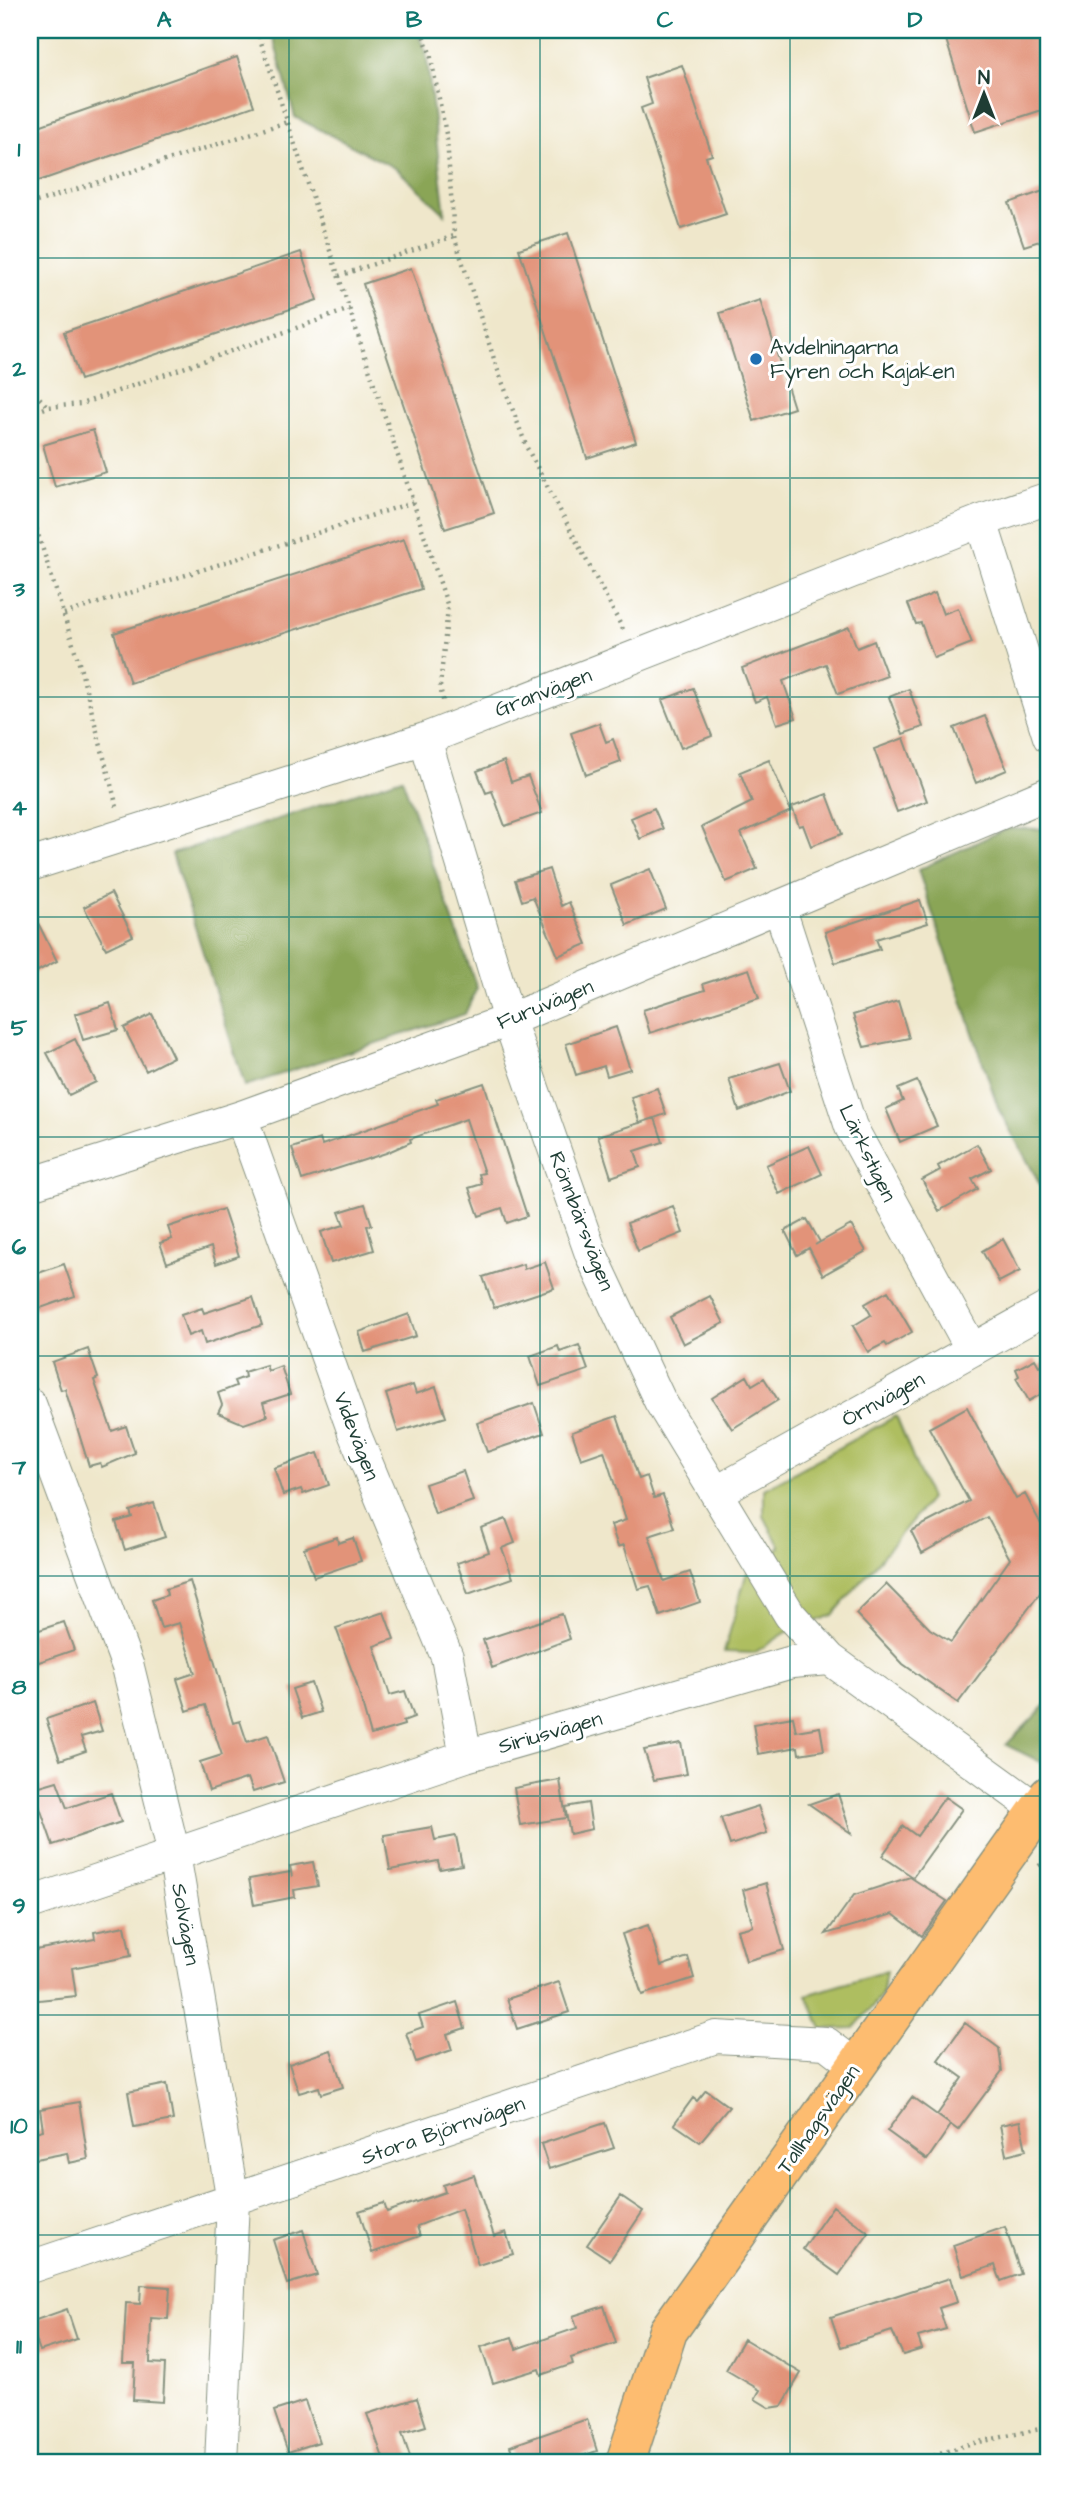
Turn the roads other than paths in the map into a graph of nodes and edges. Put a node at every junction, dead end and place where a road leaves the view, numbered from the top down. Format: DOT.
graph roads {
  1 [pos="1049,498"];
  2 [pos="981,521"];
  3 [pos="437,734"];
  4 [pos="1049,737"];
  5 [pos="1049,793"];
  6 [pos="30,865"];
  7 [pos="779,906"];
  8 [pos="509,1020"];
  9 [pos="241,1117"];
  10 [pos="30,1184"];
  11 [pos="1049,1307"];
  12 [pos="972,1350"];
  13 [pos="30,1404"];
  14 [pos="717,1492"];
  15 [pos="830,1659"];
  16 [pos="466,1756"];
  17 [pos="1046,1807"];
  18 [pos="174,1854"];
  19 [pos="30,1903"];
  20 [pos="856,2066"];
  21 [pos="233,2201"];
  22 [pos="30,2267"];
  23 [pos="220,2463"];
  24 [pos="625,2463"];
  1 -- 2 [label="street, Granvägen"];
  2 -- 3 [label="street, Granvägen"];
  2 -- 4 [label="street"];
  3 -- 6 [label="street, Granvägen"];
  3 -- 8 [label="street, Rönnbärsvägen"];
  5 -- 7 [label="street, Furuvägen"];
  7 -- 8 [label="street, Furuvägen"];
  7 -- 12 [label="street, Lärkstigen"];
  8 -- 9 [label="street, Furuvägen"];
  8 -- 14 [label="street, Rönnbärsvägen"];
  9 -- 10 [label="street, Furuvägen"];
  9 -- 16 [label="street, Videvägen"];
  11 -- 12 [label="street, Örnvägen"];
  12 -- 14 [label="street, Örnvägen"];
  13 -- 18 [label="street, Solvägen"];
  14 -- 15 [label="street, Rönnbärsvägen"];
  15 -- 16 [label="street, Siriusvägen"];
  15 -- 17 [label="street"];
  16 -- 18 [label="street, Siriusvägen"];
  17 -- 20 [label="main road, Tallhagsvägen"];
  18 -- 19 [label="street, Siriusvägen"];
  18 -- 21 [label="street, Solvägen"];
  20 -- 21 [label="street, Stora Björnvägen"];
  20 -- 24 [label="main road, Tallhagsvägen"];
  21 -- 22 [label="street, Stora Björnvägen"];
  21 -- 23 [label="street, Solvägen"];
}
